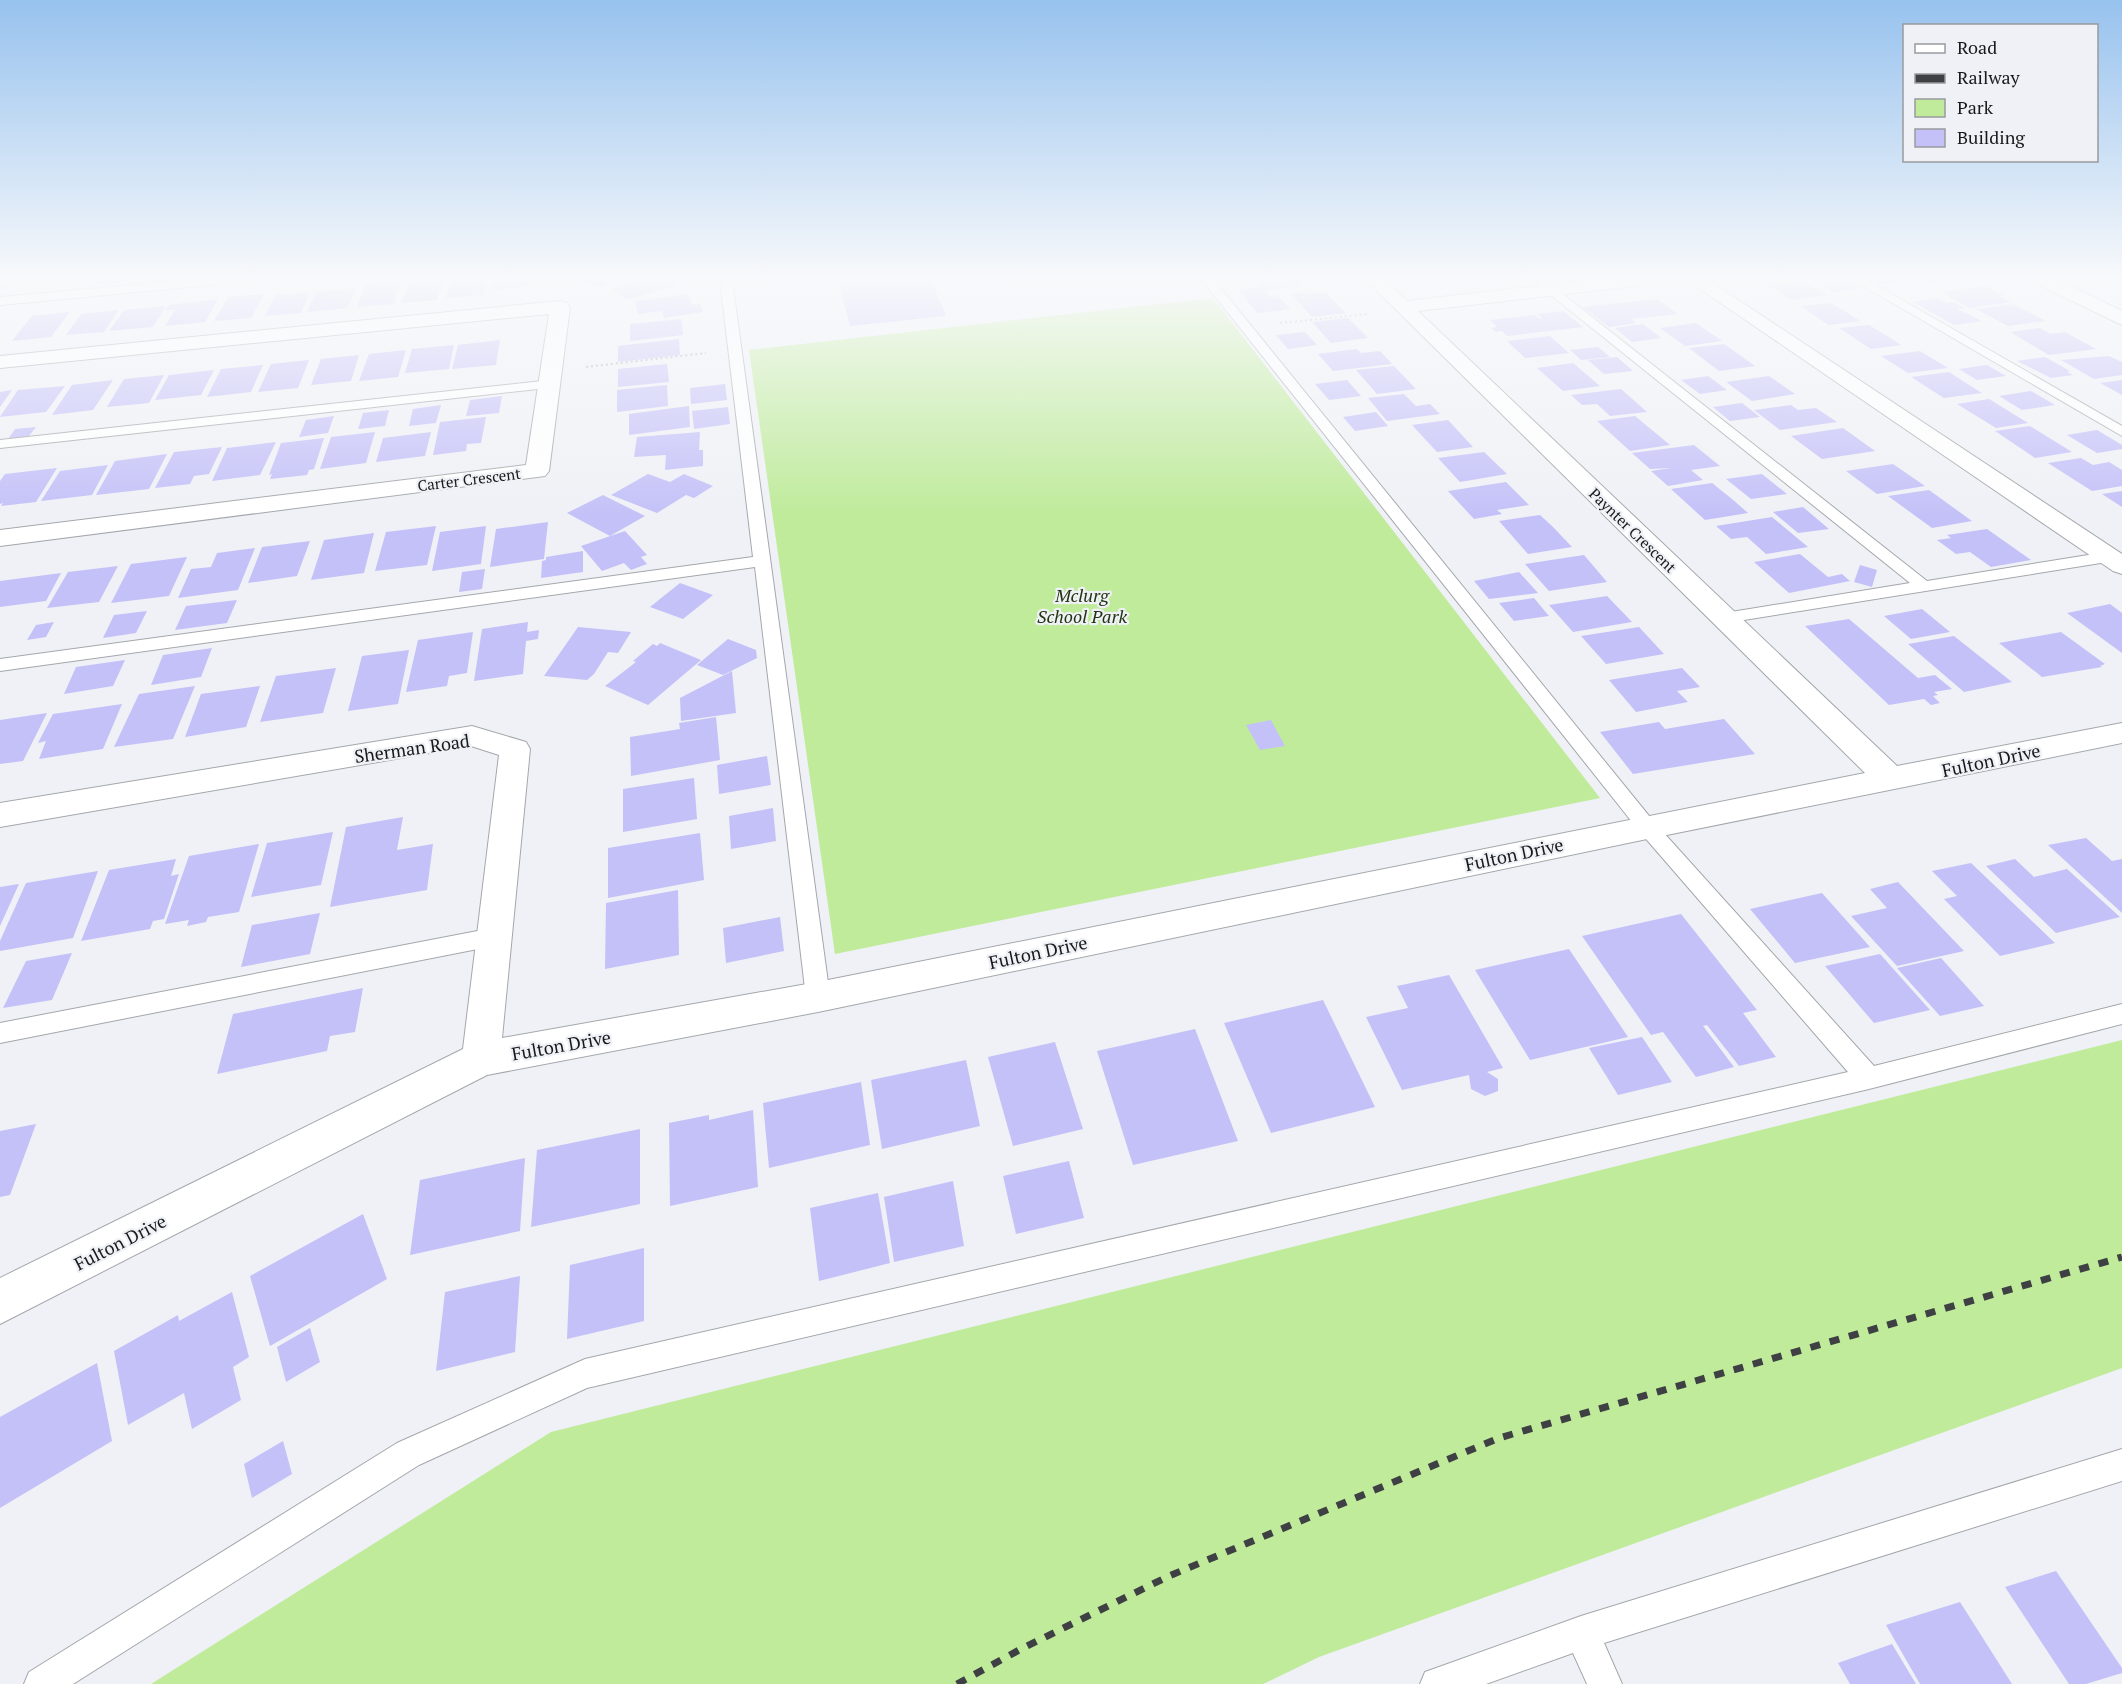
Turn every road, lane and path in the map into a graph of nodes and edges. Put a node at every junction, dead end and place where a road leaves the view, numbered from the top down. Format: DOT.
graph roads {
  1 [pos="35,359"];
  2 [pos="554,359"];
  3 [pos="677,359"];
  4 [pos="736,359"];
  5 [pos="1271,359"];
  6 [pos="1456,359"];
  7 [pos="1639,359"];
  8 [pos="1813,359"];
  9 [pos="1995,359"];
  10 [pos="0,362"];
  11 [pos="552,377"];
  12 [pos="2122,432"];
  13 [pos="0,444"];
  14 [pos="0,538"];
  15 [pos="762,561"];
  16 [pos="2115,562"];
  17 [pos="1925,587"];
  18 [pos="1725,618"];
  19 [pos="0,665"];
  20 [pos="2122,733"];
  21 [pos="1892,780"];
  22 [pos="0,815"];
  23 [pos="1647,827"];
  24 [pos="493,937"];
  25 [pos="818,997"];
  26 [pos="2122,1014"];
  27 [pos="0,1033"];
  28 [pos="481,1059"];
  29 [pos="1869,1078"];
  30 [pos="0,1302"];
  31 [pos="2122,1465"];
  32 [pos="1581,1633"];
  33 [pos="41,1684"];
  34 [pos="1437,1684"];
  35 [pos="1605,1684"];
  1 -- 10 [label="street, Carter Crescent"];
  2 -- 11 [label="street, Carter Crescent"];
  3 -- 11 [label="path"];
  4 -- 15 [label="lane"];
  5 -- 23 [label="lane"];
  6 -- 18 [label="street, Paynter Crescent"];
  7 -- 17 [label="lane"];
  8 -- 16 [label="street"];
  9 -- 12 [label="lane"];
  11 -- 13 [label="lane"];
  11 -- 14 [label="street, Carter Crescent"];
  15 -- 19 [label="lane"];
  15 -- 25 [label="lane"];
  16 -- 17 [label="lane"];
  17 -- 18 [label="lane"];
  18 -- 21 [label="street, Paynter Crescent"];
  20 -- 21 [label="street, Fulton Drive"];
  21 -- 23 [label="street, Fulton Drive"];
  22 -- 24 [label="street, Sherman Road"];
  23 -- 25 [label="street, Fulton Drive"];
  23 -- 29 [label="lane"];
  24 -- 27 [label="lane"];
  24 -- 28 [label="street, Sherman Road"];
  25 -- 28 [label="street, Fulton Drive"];
  26 -- 29 [label="lane"];
  28 -- 30 [label="street, Fulton Drive"];
  29 -- 33 [label="lane"];
  31 -- 32 [label="lane"];
  32 -- 34 [label="lane"];
  32 -- 35 [label="lane"];
}
